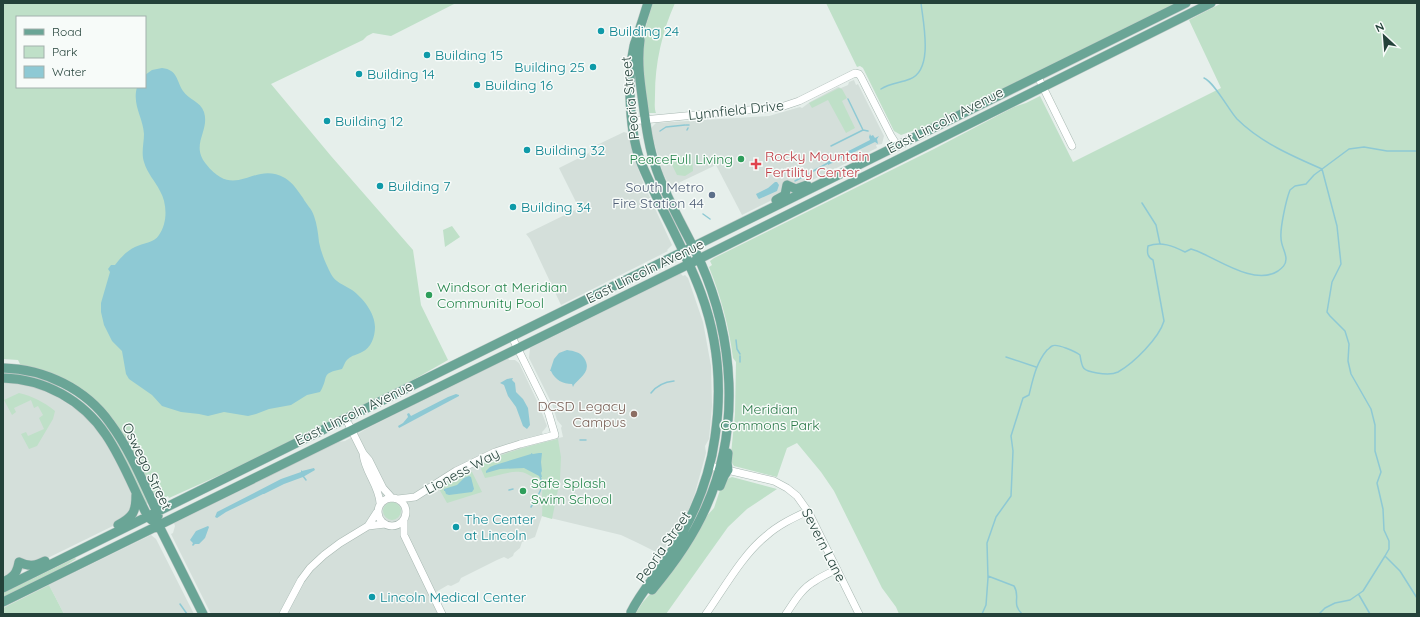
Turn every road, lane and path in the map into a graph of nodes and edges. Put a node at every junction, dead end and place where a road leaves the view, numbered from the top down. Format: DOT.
graph roads {
  1 [pos="648,3"];
  2 [pos="1186,3"];
  3 [pos="1211,3"];
  4 [pos="1151,20"];
  5 [pos="1156,30"];
  6 [pos="639,33"];
  7 [pos="1038,77"];
  8 [pos="1043,87"];
  9 [pos="644,120"];
  10 [pos="632,121"];
  11 [pos="1072,146"];
  12 [pos="898,147"];
  13 [pos="856,181"];
  14 [pos="823,183"];
  15 [pos="767,210"];
  16 [pos="693,247"];
  17 [pos="683,252"];
  18 [pos="699,259"];
  19 [pos="689,264"];
  20 [pos="512,337"];
  21 [pos="518,348"];
  22 [pos="3,368"];
  23 [pos="3,378"];
  24 [pos="346,419"];
  25 [pos="352,430"];
  26 [pos="362,453"];
  27 [pos="710,466"];
  28 [pos="724,469"];
  29 [pos="136,493"];
  30 [pos="415,497"];
  31 [pos="395,498"];
  32 [pos="380,503"];
  33 [pos="808,511"];
  34 [pos="157,512"];
  35 [pos="378,512"];
  36 [pos="405,515"];
  37 [pos="148,517"];
  38 [pos="388,525"];
  39 [pos="159,526"];
  40 [pos="368,526"];
  41 [pos="404,535"];
  42 [pos="87,547"];
  43 [pos="68,556"];
  44 [pos="837,569"];
  45 [pos="3,582"];
  46 [pos="3,588"];
  47 [pos="3,602"];
  48 [pos="631,613"];
  49 [pos="203,614"];
  50 [pos="283,614"];
  51 [pos="442,614"];
  52 [pos="706,614"];
  53 [pos="786,614"];
  54 [pos="859,614"];
  1 -- 6 [label="main road, Peoria Street"];
  2 -- 4 [label="main road, East Lincoln Avenue"];
  3 -- 5 [label="main road, East Lincoln Avenue"];
  4 -- 5 [label="main road"];
  4 -- 7 [label="main road, East Lincoln Avenue"];
  5 -- 8 [label="main road, East Lincoln Avenue"];
  6 -- 9 [label="main road, Peoria Street"];
  6 -- 10 [label="main road, Peoria Street"];
  7 -- 8 [label="street"];
  7 -- 12 [label="main road, East Lincoln Avenue"];
  8 -- 11 [label="street"];
  8 -- 13 [label="main road, East Lincoln Avenue"];
  9 -- 10 [label="street, Lynnfield Drive"];
  9 -- 12 [label="street, Lynnfield Drive"];
  9 -- 16 [label="main road, Peoria Street"];
  10 -- 17 [label="main road, Peoria Street"];
  12 -- 13 [label="main road"];
  12 -- 14 [label="main road, East Lincoln Avenue"];
  13 -- 18 [label="main road, East Lincoln Avenue"];
  14 -- 15 [label="main road, East Lincoln Avenue"];
  14 -- 15 [label="main road"];
  15 -- 16 [label="main road, East Lincoln Avenue"];
  16 -- 17 [label="main road, East Lincoln Avenue"];
  16 -- 18 [label="main road, Peoria Street"];
  17 -- 19 [label="main road, Peoria Street"];
  17 -- 20 [label="main road, East Lincoln Avenue"];
  18 -- 19 [label="main road, East Lincoln Avenue"];
  18 -- 28 [label="main road, Peoria Street"];
  19 -- 21 [label="main road, East Lincoln Avenue"];
  19 -- 27 [label="main road, Peoria Street"];
  20 -- 21 [label="street"];
  20 -- 24 [label="main road, East Lincoln Avenue"];
  21 -- 25 [label="main road, East Lincoln Avenue"];
  21 -- 30 [label="street, Lioness Way"];
  22 -- 34 [label="main road, Oswego Street"];
  23 -- 29 [label="main road, Oswego Street"];
  24 -- 25 [label="street"];
  24 -- 34 [label="main road, East Lincoln Avenue"];
  25 -- 26 [label="street"];
  25 -- 39 [label="main road, East Lincoln Avenue"];
  26 -- 31 [label="street"];
  26 -- 32 [label="street"];
  27 -- 28 [label="street, Severn Lane"];
  27 -- 48 [label="main road, Peoria Street"];
  28 -- 33 [label="street, Severn Lane"];
  28 -- 48 [label="main road, Peoria Street"];
  29 -- 37 [label="main road, Oswego Street"];
  29 -- 42 [label="main road"];
  30 -- 31 [label="street, Lioness Way"];
  30 -- 36 [label="street, Lioness Way"];
  31 -- 32 [label="street"];
  31 -- 36 [label="street"];
  32 -- 35 [label="street"];
  33 -- 44 [label="street, Severn Lane"];
  33 -- 52 [label="street"];
  34 -- 37 [label="main road, East Lincoln Avenue"];
  34 -- 39 [label="main road, Oswego Street"];
  35 -- 38 [label="street"];
  35 -- 40 [label="street"];
  36 -- 38 [label="street"];
  36 -- 41 [label="street"];
  37 -- 39 [label="main road, Oswego Street"];
  37 -- 42 [label="main road, East Lincoln Avenue"];
  38 -- 40 [label="street"];
  38 -- 41 [label="street"];
  39 -- 47 [label="main road, East Lincoln Avenue"];
  39 -- 49 [label="main road, Oswego Street"];
  40 -- 50 [label="street"];
  41 -- 51 [label="street"];
  42 -- 43 [label="main road, East Lincoln Avenue"];
  43 -- 45 [label="main road"];
  43 -- 46 [label="main road, East Lincoln Avenue"];
  44 -- 53 [label="street"];
  44 -- 54 [label="street, Severn Lane"];
}
